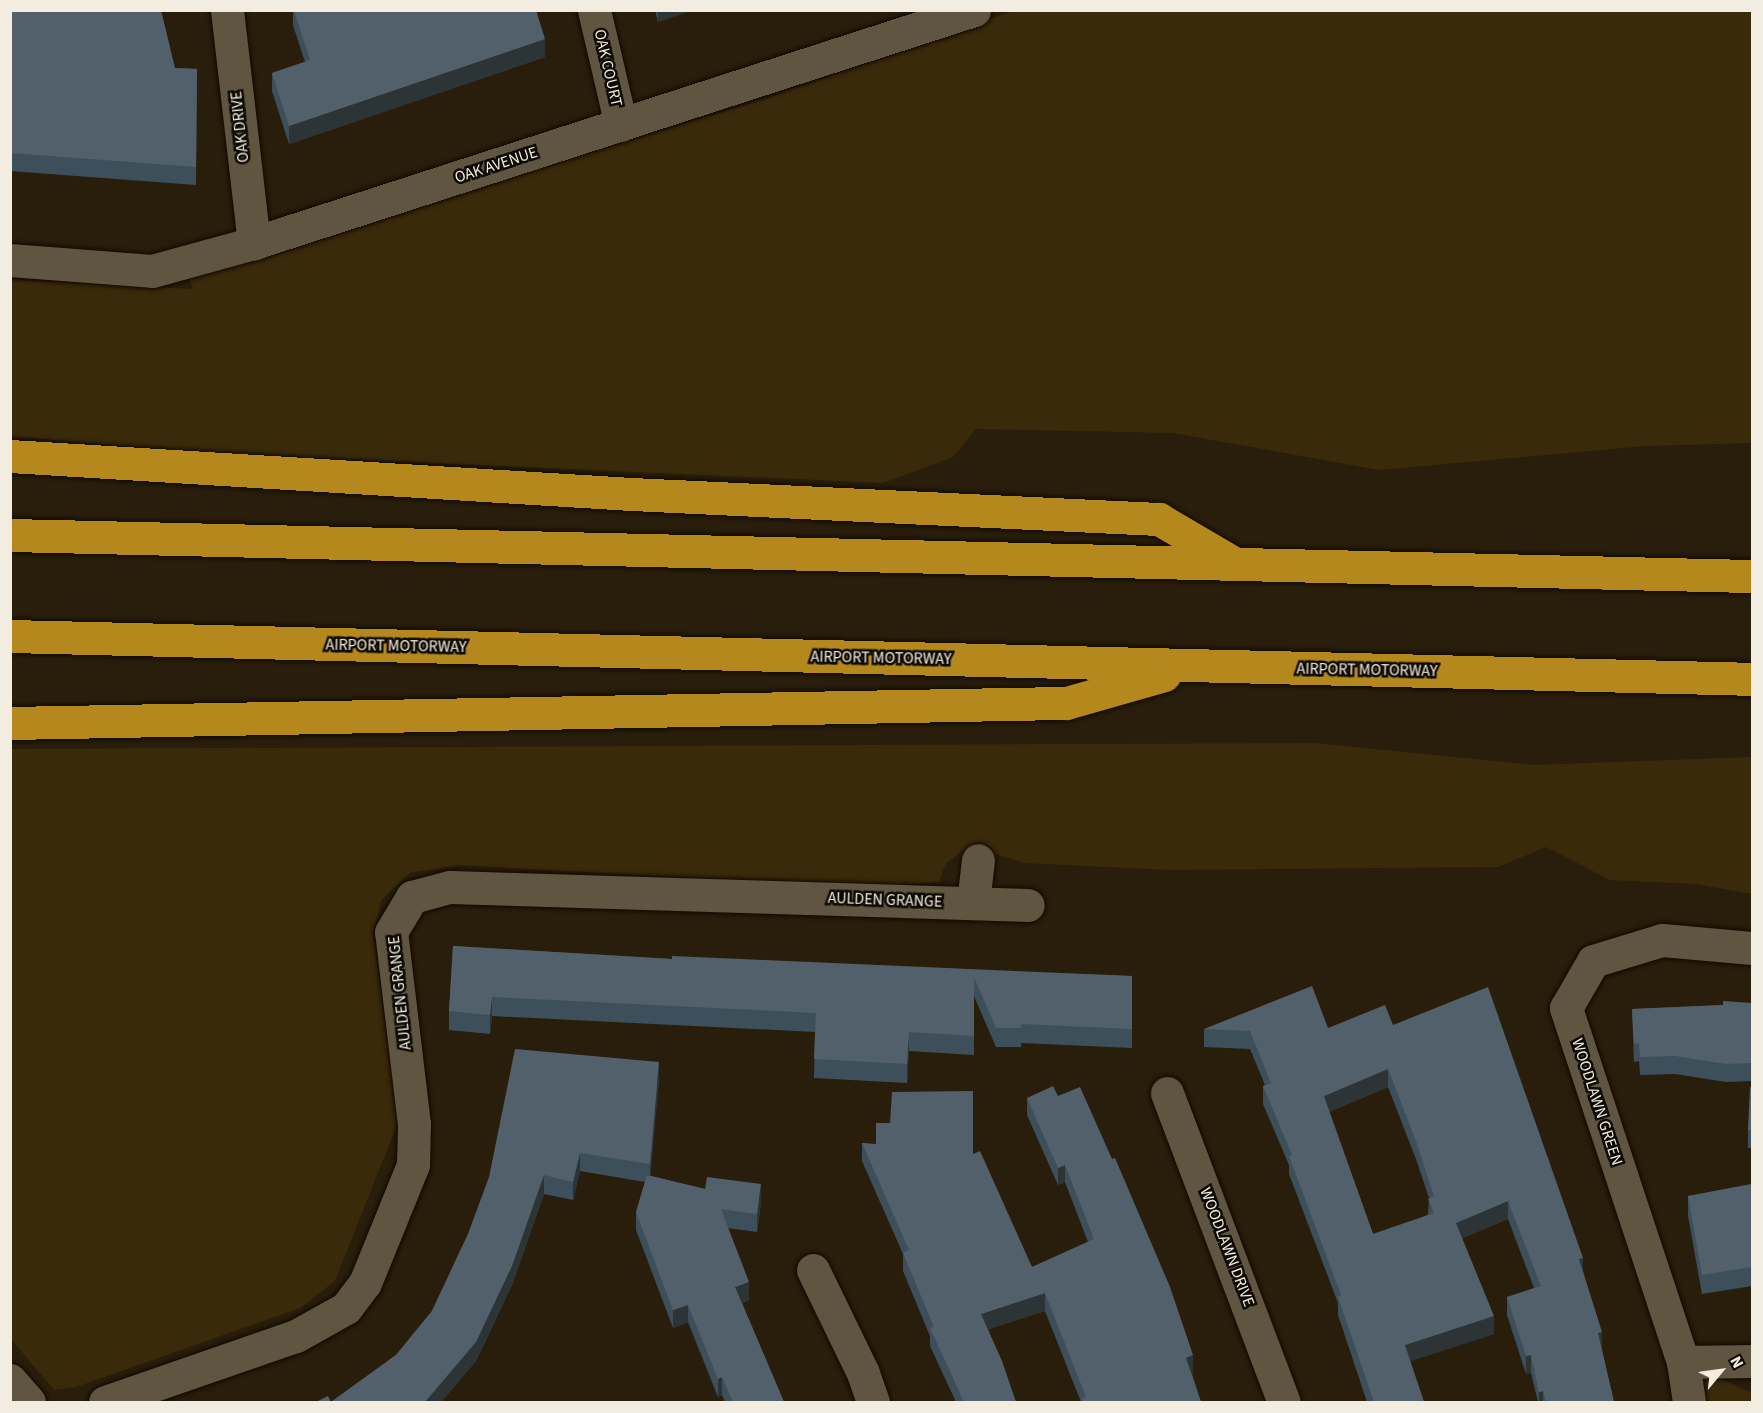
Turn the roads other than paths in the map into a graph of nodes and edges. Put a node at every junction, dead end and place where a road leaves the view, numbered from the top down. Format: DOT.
graph roads {
  1 [pos="227,10"];
  2 [pos="594,10"];
  3 [pos="974,10"];
  4 [pos="621,125"];
  5 [pos="254,243"];
  6 [pos="10,260"];
  7 [pos="10,456"];
  8 [pos="10,535"];
  9 [pos="1237,565"];
  10 [pos="1752,576"];
  11 [pos="10,636"];
  12 [pos="1198,666"];
  13 [pos="1752,679"];
  14 [pos="10,723"];
  15 [pos="978,860"];
  16 [pos="973,903"];
  17 [pos="1028,905"];
  18 [pos="1752,948"];
  19 [pos="1167,1093"];
  20 [pos="813,1270"];
  21 [pos="1752,1360"];
  22 [pos="1683,1362"];
  23 [pos="105,1402"];
  24 [pos="873,1402"];
  25 [pos="1284,1402"];
  26 [pos="1689,1402"];
  1 -- 5 [label="street, OAK DRIVE"];
  2 -- 4 [label="street, OAK COURT"];
  3 -- 4 [label="street, OAK AVENUE"];
  4 -- 5 [label="street, OAK AVENUE"];
  5 -- 6 [label="street, OAK AVENUE"];
  7 -- 9 [label="highway"];
  8 -- 9 [label="highway"];
  9 -- 10 [label="highway"];
  11 -- 12 [label="highway, AIRPORT MOTORWAY"];
  12 -- 13 [label="highway, AIRPORT MOTORWAY"];
  12 -- 14 [label="highway"];
  15 -- 16 [label="street"];
  16 -- 17 [label="street, AULDEN GRANGE"];
  16 -- 23 [label="street, AULDEN GRANGE"];
  18 -- 22 [label="street, WOODLAWN GREEN"];
  19 -- 25 [label="street, WOODLAWN DRIVE"];
  20 -- 24 [label="street"];
  21 -- 22 [label="street"];
  22 -- 26 [label="street, WOODLAWN GREEN"];
}
